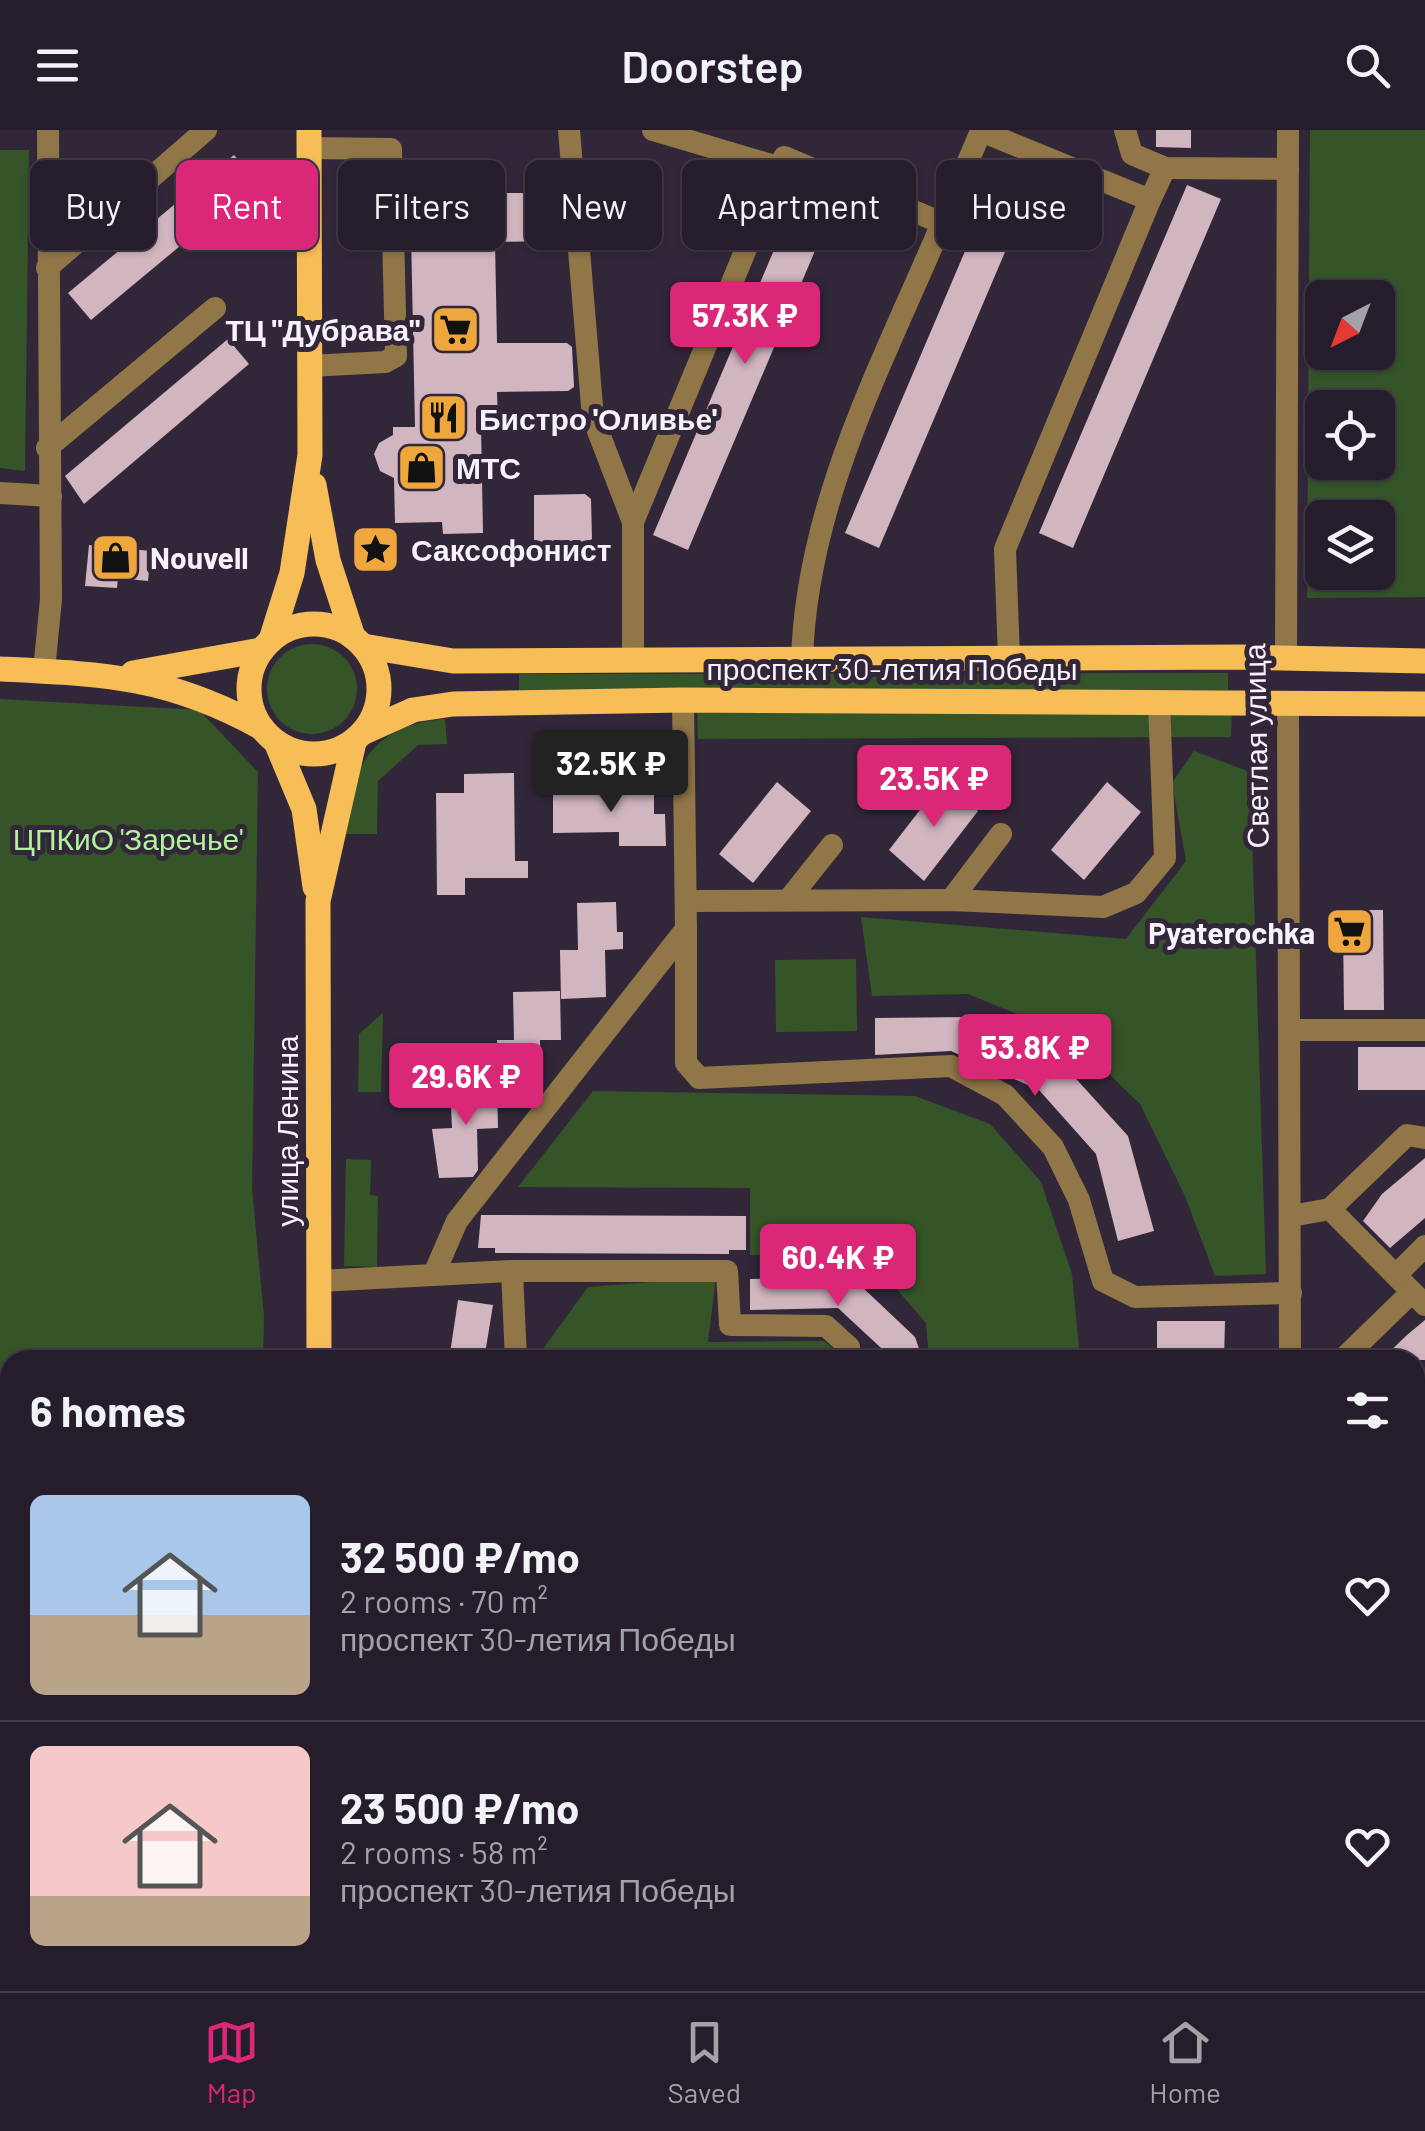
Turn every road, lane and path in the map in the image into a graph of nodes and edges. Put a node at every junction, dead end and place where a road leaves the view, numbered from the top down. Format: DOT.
graph roads {
  1 [pos="48,130"];
  2 [pos="206,130"];
  3 [pos="569,130"];
  4 [pos="653,130"];
  5 [pos="1124,130"];
  6 [pos="1288,130"];
  7 [pos="309,139"];
  8 [pos="757,160"];
  9 [pos="969,160"];
  10 [pos="1052,160"];
  11 [pos="1165,168"];
  12 [pos="1288,169"];
  13 [pos="1102,180"];
  14 [pos="1150,200"];
  15 [pos="936,238"];
  16 [pos="744,250"];
  17 [pos="47,268"];
  18 [pos="215,308"];
  19 [pos="309,366"];
  20 [pos="47,448"];
  21 [pos="310,455"];
  22 [pos="0,494"];
  23 [pos="51,496"];
  24 [pos="633,522"];
  25 [pos="358,642"];
  26 [pos="267,645"];
  27 [pos="1009,659"];
  28 [pos="1286,659"];
  29 [pos="633,660"];
  30 [pos="802,660"];
  31 [pos="1425,661"];
  32 [pos="0,669"];
  33 [pos="44,671"];
  34 [pos="118,674"];
  35 [pos="683,700"];
  36 [pos="1159,702"];
  37 [pos="1288,704"];
  38 [pos="1425,704"];
  39 [pos="269,735"];
  40 [pos="359,737"];
  41 [pos="1001,834"];
  42 [pos="832,844"];
  43 [pos="788,899"];
  44 [pos="951,900"];
  45 [pos="318,901"];
  46 [pos="689,901"];
  47 [pos="686,928"];
  48 [pos="1291,1030"];
  49 [pos="1425,1030"];
  50 [pos="1425,1138"];
  51 [pos="1330,1208"];
  52 [pos="1291,1216"];
  53 [pos="1425,1246"];
  54 [pos="512,1271"];
  55 [pos="434,1274"];
  56 [pos="319,1281"];
  57 [pos="1411,1291"];
  58 [pos="1291,1294"];
  59 [pos="319,1350"];
  60 [pos="516,1350"];
  61 [pos="850,1350"];
  62 [pos="1290,1350"];
  63 [pos="1352,1350"];
  1 -- 17 [label="street"];
  2 -- 17 [label="street"];
  3 -- 24 [label="street"];
  4 -- 8 [label="street"];
  5 -- 11 [label="street"];
  6 -- 12 [label="street, Светлая улица"];
  7 -- 19 [label="main road"];
  7 -- 19 [label="street"];
  9 -- 10 [label="street"];
  11 -- 12 [label="street"];
  11 -- 14 [label="street"];
  12 -- 28 [label="street, Светлая улица"];
  13 -- 14 [label="street"];
  14 -- 27 [label="street"];
  15 -- 30 [label="street"];
  16 -- 24 [label="street"];
  17 -- 20 [label="street"];
  18 -- 20 [label="street"];
  19 -- 21 [label="main road"];
  20 -- 23 [label="street"];
  21 -- 25 [label="main road"];
  21 -- 26 [label="main road"];
  22 -- 23 [label="street"];
  23 -- 33 [label="street"];
  24 -- 29 [label="street"];
  25 -- 26 [label="main road"];
  25 -- 29 [label="main road, проспект 30-летия Победы"];
  25 -- 40 [label="main road"];
  26 -- 34 [label="main road"];
  26 -- 39 [label="main road"];
  27 -- 28 [label="main road, проспект 30-летия Победы"];
  27 -- 30 [label="main road, проспект 30-летия Победы"];
  28 -- 31 [label="main road, проспект 30-летия Победы"];
  28 -- 37 [label="main road, Светлая улица"];
  29 -- 30 [label="main road, проспект 30-летия Победы"];
  32 -- 33 [label="main road"];
  33 -- 34 [label="main road"];
  34 -- 39 [label="main road"];
  35 -- 36 [label="main road, проспект 30-летия Победы"];
  35 -- 40 [label="main road, проспект 30-летия Победы"];
  35 -- 46 [label="street"];
  36 -- 37 [label="main road, проспект 30-летия Победы"];
  36 -- 44 [label="street"];
  37 -- 38 [label="main road, проспект 30-летия Победы"];
  37 -- 48 [label="street, Светлая улица"];
  39 -- 40 [label="main road"];
  39 -- 45 [label="main road, улица Ленина"];
  40 -- 45 [label="main road, улица Ленина"];
  41 -- 44 [label="street"];
  42 -- 43 [label="street"];
  43 -- 44 [label="street"];
  43 -- 46 [label="street"];
  45 -- 56 [label="main road, улица Ленина"];
  46 -- 47 [label="street"];
  47 -- 55 [label="street"];
  47 -- 58 [label="street"];
  48 -- 49 [label="street"];
  48 -- 52 [label="street, Светлая улица"];
  50 -- 51 [label="street"];
  51 -- 52 [label="street"];
  51 -- 57 [label="street"];
  52 -- 58 [label="street, Светлая улица"];
  53 -- 57 [label="street"];
  54 -- 55 [label="street"];
  54 -- 60 [label="street"];
  54 -- 61 [label="street"];
  55 -- 56 [label="street"];
  56 -- 59 [label="main road, улица Ленина"];
  57 -- 63 [label="street"];
  58 -- 62 [label="street, Светлая улица"];
}
